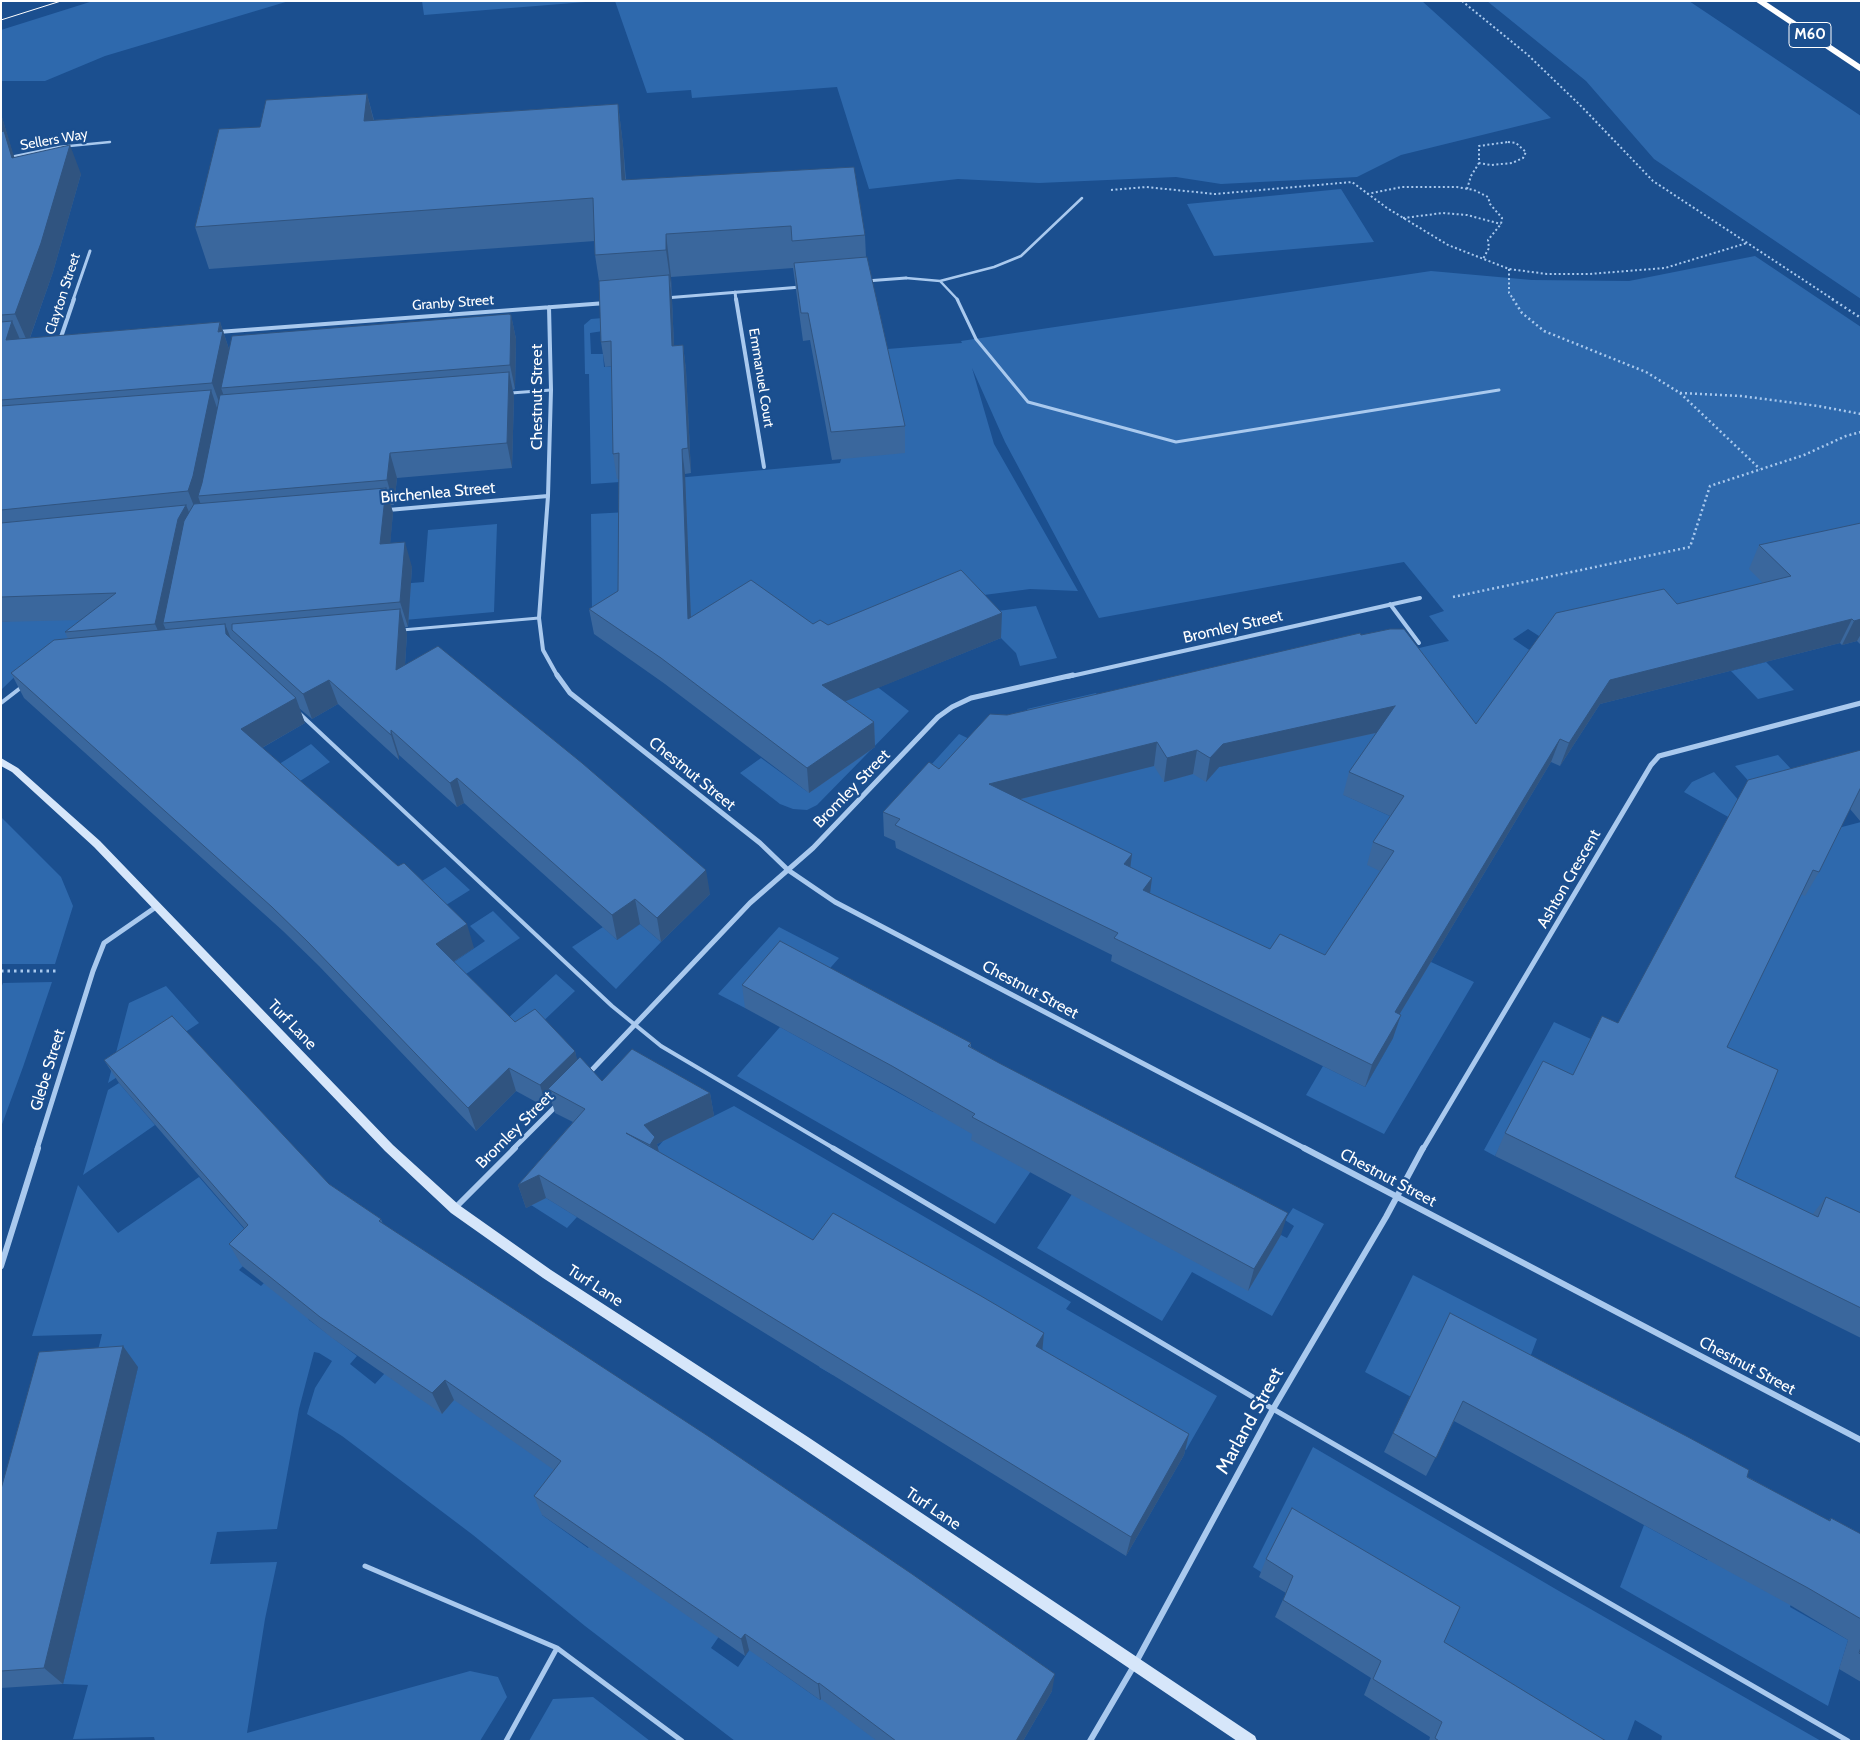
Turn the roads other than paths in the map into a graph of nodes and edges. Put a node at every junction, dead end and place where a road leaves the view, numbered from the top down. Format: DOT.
graph roads {
  1 [pos="1759,1"];
  2 [pos="1861,69"];
  3 [pos="110,142"];
  4 [pos="1,159"];
  5 [pos="1082,198"];
  6 [pos="90,251"];
  7 [pos="906,278"];
  8 [pos="864,281"];
  9 [pos="940,281"];
  10 [pos="804,286"];
  11 [pos="735,292"];
  12 [pos="660,298"];
  13 [pos="613,302"];
  14 [pos="549,307"];
  15 [pos="242,331"];
  16 [pos="213,333"];
  17 [pos="241,338"];
  18 [pos="68,344"];
  19 [pos="551,390"];
  20 [pos="1499,390"];
  21 [pos="502,394"];
  22 [pos="764,467"];
  23 [pos="548,496"];
  24 [pos="379,510"];
  25 [pos="1420,598"];
  26 [pos="1390,604"];
  27 [pos="539,618"];
  28 [pos="395,630"];
  29 [pos="1419,643"];
  30 [pos="29,680"];
  31 [pos="1,703"];
  32 [pos="1861,703"];
  33 [pos="296,710"];
  34 [pos="1,761"];
  35 [pos="788,870"];
  36 [pos="156,907"];
  37 [pos="636,1025"];
  38 [pos="582,1080"];
  39 [pos="562,1101"];
  40 [pos="1396,1196"];
  41 [pos="455,1209"];
  42 [pos="1,1266"];
  43 [pos="1273,1409"];
  44 [pos="1861,1440"];
  45 [pos="365,1566"];
  46 [pos="557,1648"];
  47 [pos="1136,1664"];
  48 [pos="506,1741"];
  49 [pos="682,1741"];
  50 [pos="1090,1741"];
  51 [pos="1250,1741"];
  52 [pos="1848,1741"];
  1 -- 2 [label="highway, M60"];
  3 -- 4 [label="lane, Sellers Way"];
  5 -- 9 [label="lane"];
  6 -- 18 [label="street, Clayton Street"];
  7 -- 8 [label="street"];
  7 -- 9 [label="lane"];
  9 -- 20 [label="lane"];
  10 -- 11 [label="street"];
  11 -- 12 [label="street"];
  11 -- 22 [label="street, Emmanuel Court"];
  13 -- 14 [label="street, Granby Street"];
  14 -- 15 [label="street, Granby Street"];
  14 -- 19 [label="street, Chestnut Street"];
  15 -- 16 [label="street, Granby Street"];
  15 -- 17 [label="lane"];
  19 -- 21 [label="lane"];
  19 -- 23 [label="street, Chestnut Street"];
  23 -- 24 [label="street, Birchenlea Street"];
  23 -- 27 [label="street, Chestnut Street"];
  25 -- 26 [label="street, Bromley Street"];
  26 -- 29 [label="street"];
  26 -- 35 [label="street, Bromley Street"];
  27 -- 28 [label="lane"];
  27 -- 35 [label="street, Chestnut Street"];
  30 -- 31 [label="lane"];
  32 -- 40 [label="street, Ashton Crescent"];
  33 -- 37 [label="lane"];
  34 -- 36 [label="street, Turf Lane"];
  35 -- 37 [label="street, Bromley Street"];
  35 -- 40 [label="street, Chestnut Street"];
  36 -- 41 [label="street, Turf Lane"];
  36 -- 42 [label="street, Glebe Street"];
  37 -- 38 [label="street, Bromley Street"];
  37 -- 43 [label="lane"];
  39 -- 41 [label="street, Bromley Street"];
  40 -- 43 [label="street, Marland Street"];
  40 -- 44 [label="street, Chestnut Street"];
  41 -- 47 [label="street, Turf Lane"];
  43 -- 47 [label="street, Marland Street"];
  43 -- 52 [label="lane"];
  45 -- 46 [label="lane"];
  46 -- 48 [label="lane"];
  46 -- 49 [label="lane"];
  47 -- 50 [label="street, Marland Street"];
  47 -- 51 [label="street, Turf Lane"];
}
